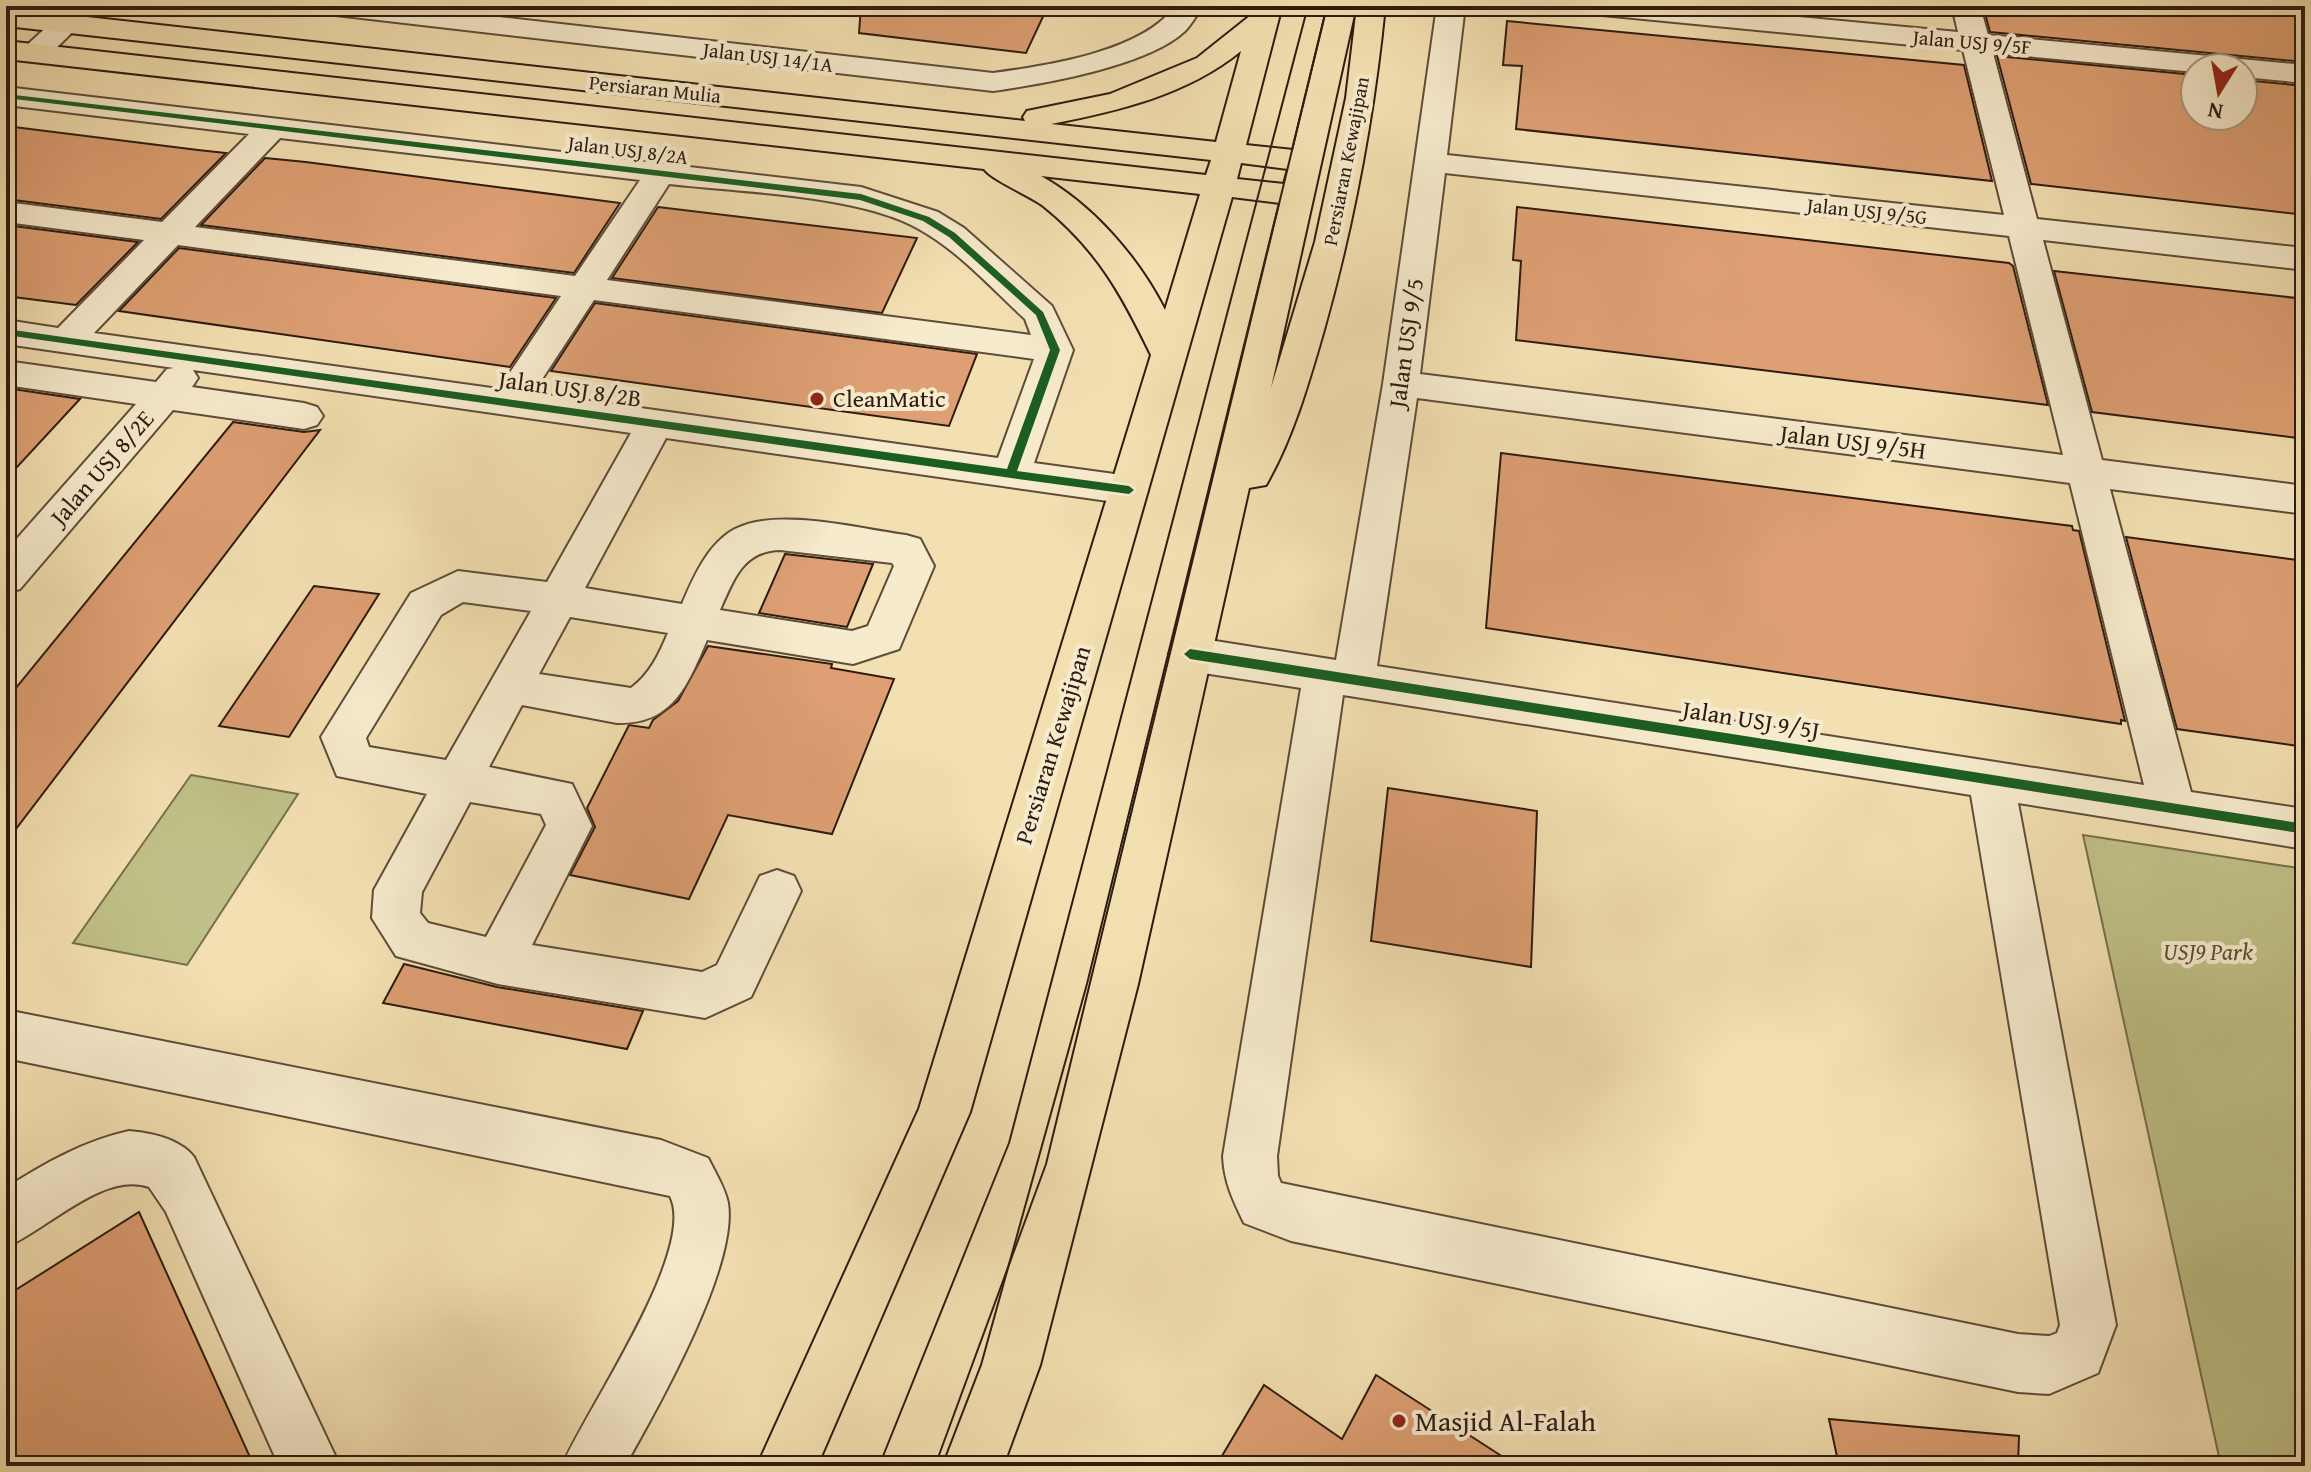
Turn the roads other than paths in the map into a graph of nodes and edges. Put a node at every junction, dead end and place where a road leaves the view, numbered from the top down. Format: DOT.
graph roads {
  1 [pos="327,6"];
  2 [pos="1189,6"];
  3 [pos="1342,6"];
  4 [pos="1371,6"];
  5 [pos="1451,6"];
  6 [pos="1592,6"];
  7 [pos="1966,6"];
  8 [pos="1266,12"];
  9 [pos="75,15"];
  10 [pos="6,17"];
  11 [pos="1976,42"];
  12 [pos="21,52"];
  13 [pos="2305,74"];
  14 [pos="6,96"];
  15 [pos="980,125"];
  16 [pos="272,128"];
  17 [pos="956,156"];
  18 [pos="1429,162"];
  19 [pos="1224,169"];
  20 [pos="660,174"];
  21 [pos="1300,178"];
  22 [pos="6,212"];
  23 [pos="2024,228"];
  24 [pos="170,234"];
  25 [pos="2305,259"];
  26 [pos="584,288"];
  27 [pos="6,332"];
  28 [pos="67,340"];
  29 [pos="1055,350"];
  30 [pos="1169,355"];
  31 [pos="197,358"];
  32 [pos="6,373"];
  33 [pos="1401,384"];
  34 [pos="165,396"];
  35 [pos="508,403"];
  36 [pos="304,416"];
  37 [pos="655,424"];
  38 [pos="2086,472"];
  39 [pos="1011,474"];
  40 [pos="1129,490"];
  41 [pos="2305,500"];
  42 [pos="6,578"];
  43 [pos="1207,581"];
  44 [pos="558,599"];
  45 [pos="694,622"];
  46 [pos="1190,654"];
  47 [pos="1340,678"];
  48 [pos="510,686"];
  49 [pos="1991,780"];
  50 [pos="457,782"];
  51 [pos="2173,808"];
  52 [pos="2305,829"];
  53 [pos="777,891"];
  54 [pos="498,962"];
  55 [pos="6,1034"];
  56 [pos="6,1220"];
  57 [pos="310,1466"];
  58 [pos="592,1466"];
  59 [pos="787,1466"];
  60 [pos="973,1466"];
  1 -- 2 [label="street, Jalan USJ 14/1A"];
  3 -- 21 [label="main road, Persiaran Kewajipan"];
  4 -- 43 [label="main road, Persiaran Kewajipan"];
  5 -- 18 [label="street, Jalan USJ 9/5"];
  6 -- 11 [label="street, Jalan USJ 9/5F"];
  7 -- 11 [label="street"];
  8 -- 15 [label="main road"];
  8 -- 19 [label="main road, Persiaran Kewajipan"];
  9 -- 10 [label="main road, Persiaran Mulia"];
  9 -- 12 [label="street"];
  9 -- 15 [label="main road, Persiaran Mulia"];
  11 -- 13 [label="street, Jalan USJ 9/5F"];
  11 -- 23 [label="street"];
  12 -- 17 [label="main road, Persiaran Mulia"];
  14 -- 16 [label="street, Jalan USJ 8/2A"];
  15 -- 19 [label="main road, Persiaran Mulia"];
  16 -- 20 [label="street, Jalan USJ 8/2A"];
  16 -- 24 [label="street"];
  17 -- 19 [label="main road, Persiaran Mulia"];
  17 -- 30 [label="main road"];
  18 -- 23 [label="street, Jalan USJ 9/5G"];
  18 -- 33 [label="street, Jalan USJ 9/5"];
  19 -- 21 [label="main road, Persiaran Mulia"];
  19 -- 30 [label="main road, Persiaran Kewajipan"];
  20 -- 26 [label="street"];
  20 -- 29 [label="street, Jalan USJ 8/2A"];
  21 -- 43 [label="main road, Persiaran Kewajipan"];
  22 -- 24 [label="street"];
  23 -- 25 [label="street, Jalan USJ 9/5G"];
  23 -- 38 [label="street"];
  24 -- 26 [label="street"];
  24 -- 28 [label="street"];
  26 -- 29 [label="street"];
  26 -- 35 [label="street"];
  27 -- 28 [label="street, Jalan USJ 8/2B"];
  28 -- 31 [label="street, Jalan USJ 8/2B"];
  29 -- 39 [label="street"];
  30 -- 40 [label="main road, Persiaran Kewajipan"];
  31 -- 34 [label="street, Jalan USJ 8/2E"];
  31 -- 35 [label="street, Jalan USJ 8/2B"];
  32 -- 34 [label="street"];
  33 -- 38 [label="street, Jalan USJ 9/5H"];
  33 -- 47 [label="street, Jalan USJ 9/5"];
  34 -- 36 [label="street"];
  34 -- 42 [label="street, Jalan USJ 8/2E"];
  35 -- 37 [label="street, Jalan USJ 8/2B"];
  37 -- 39 [label="street, Jalan USJ 8/2B"];
  37 -- 44 [label="street"];
  38 -- 41 [label="street, Jalan USJ 9/5H"];
  38 -- 51 [label="street"];
  39 -- 40 [label="street, Jalan USJ 8/2B"];
  40 -- 59 [label="main road, Persiaran Kewajipan"];
  43 -- 46 [label="main road, Persiaran Kewajipan"];
  44 -- 45 [label="street"];
  44 -- 48 [label="street"];
  44 -- 50 [label="street"];
  45 -- 45 [label="street"];
  45 -- 48 [label="street"];
  46 -- 47 [label="street, Jalan USJ 9/5J"];
  46 -- 60 [label="main road, Persiaran Kewajipan"];
  47 -- 49 [label="street, Jalan USJ 9/5J"];
  47 -- 49 [label="street, Jalan USJ 9/5"];
  48 -- 50 [label="street"];
  49 -- 51 [label="street, Jalan USJ 9/5J"];
  50 -- 54 [label="street"];
  50 -- 54 [label="street"];
  51 -- 52 [label="street, Jalan USJ 9/5J"];
  53 -- 54 [label="street"];
  55 -- 58 [label="street"];
  56 -- 57 [label="street"];
}
